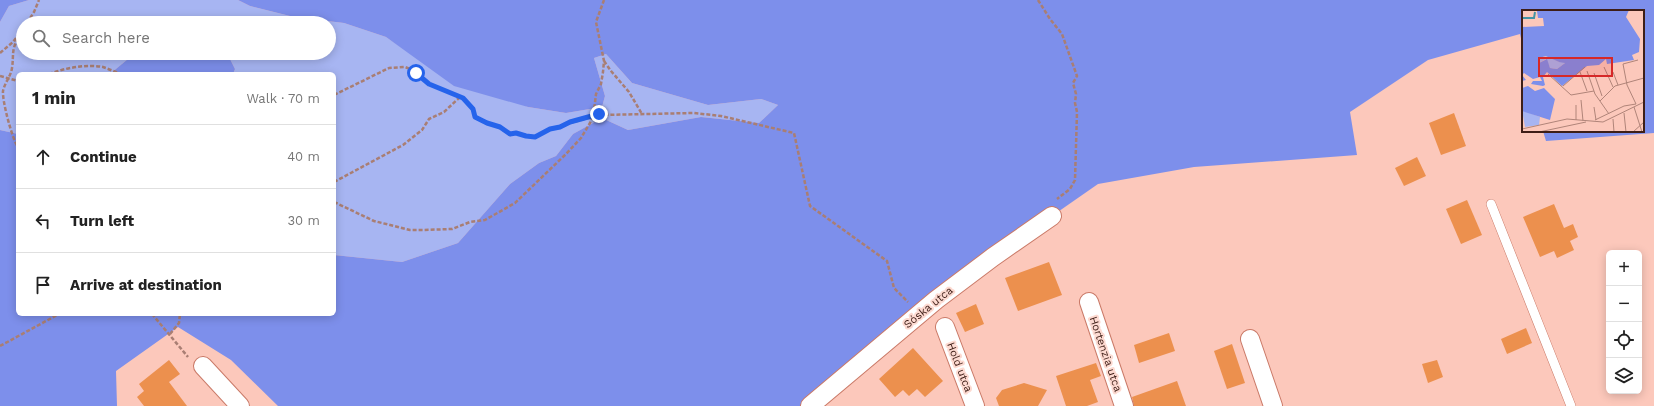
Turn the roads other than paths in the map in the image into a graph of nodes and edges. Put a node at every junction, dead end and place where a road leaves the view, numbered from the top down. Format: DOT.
graph roads {
  1 [pos="1491,204"];
  2 [pos="1052,216"];
  3 [pos="1089,302"];
  4 [pos="945,327"];
  5 [pos="1250,339"];
  6 [pos="203,366"];
  7 [pos="240,406"];
  8 [pos="810,406"];
  9 [pos="974,406"];
  10 [pos="1124,406"];
  11 [pos="1273,406"];
  12 [pos="1571,406"];
  1 -- 12 [label="lane"];
  2 -- 8 [label="street, Sóska utca"];
  3 -- 10 [label="street, Hortenzia utca"];
  4 -- 9 [label="street, Hold utca"];
  5 -- 11 [label="street"];
  6 -- 7 [label="street"];
}
